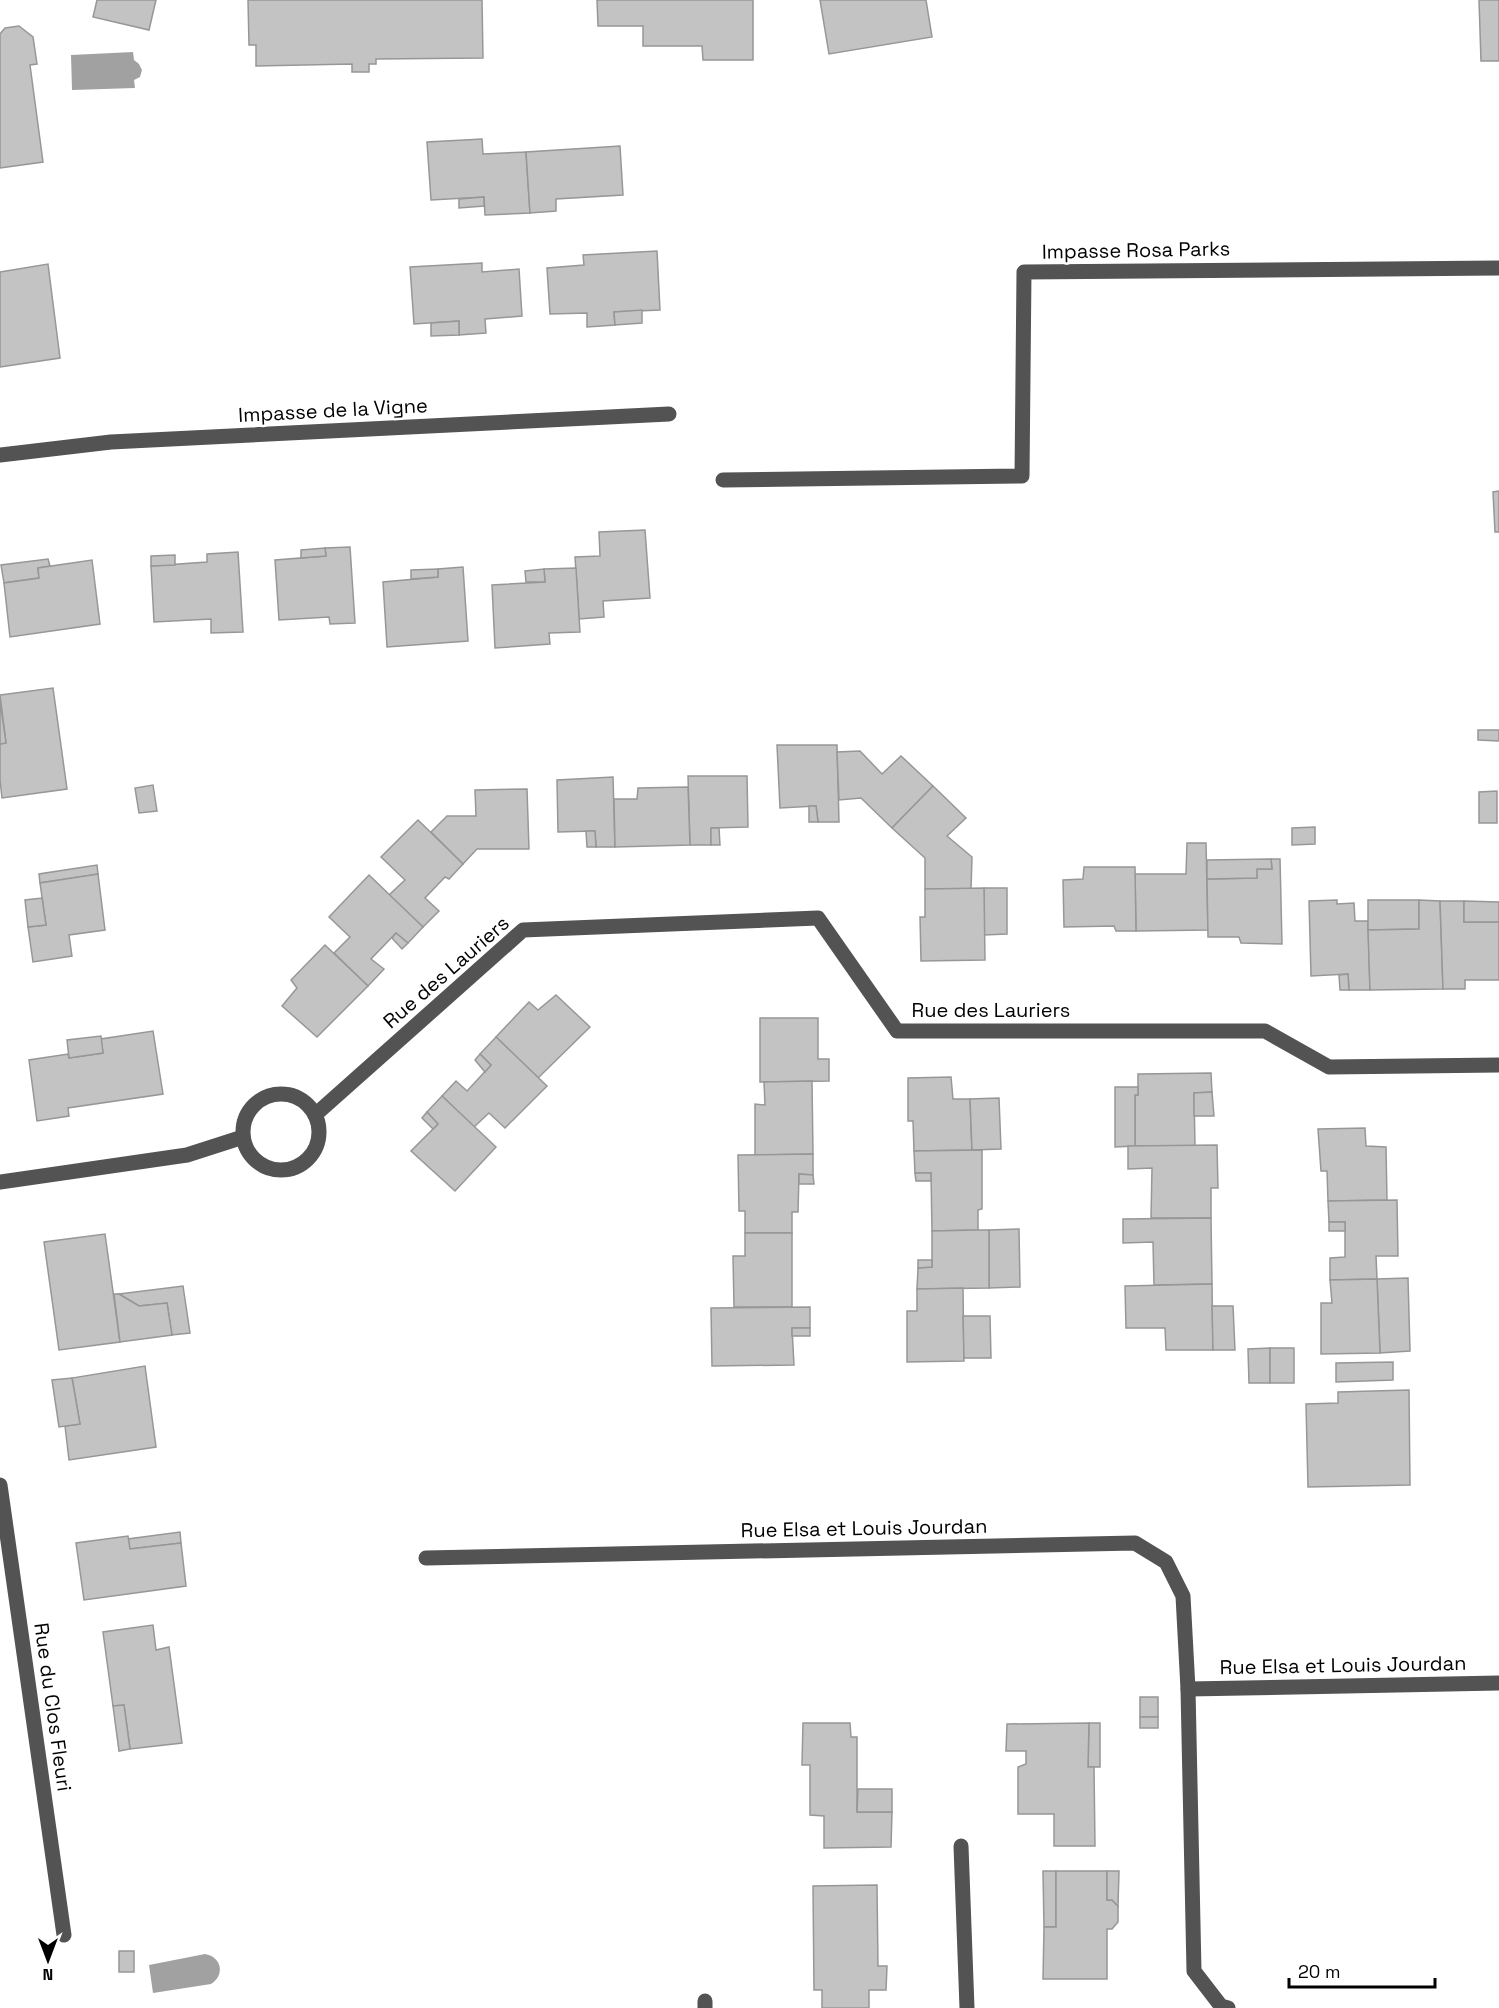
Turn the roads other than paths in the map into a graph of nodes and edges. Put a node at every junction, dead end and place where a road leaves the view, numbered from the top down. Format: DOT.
graph roads {
  1 [pos="1499,268"];
  2 [pos="669,414"];
  3 [pos="0,454"];
  4 [pos="723,480"];
  5 [pos="1499,1065"];
  6 [pos="315,1115"];
  7 [pos="243,1137"];
  8 [pos="0,1182"];
  9 [pos="0,1485"];
  10 [pos="426,1558"];
  11 [pos="1499,1683"];
  12 [pos="1188,1689"];
  13 [pos="961,1846"];
  14 [pos="64,1935"];
  15 [pos="967,2008"];
  16 [pos="1228,2008"];
  1 -- 4 [label="street, Impasse Rosa Parks"];
  2 -- 3 [label="street, Impasse de la Vigne"];
  5 -- 6 [label="street, Rue des Lauriers"];
  6 -- 7 [label="street"];
  6 -- 7 [label="street"];
  7 -- 8 [label="street"];
  9 -- 14 [label="street, Rue du Clos Fleuri"];
  10 -- 12 [label="street, Rue Elsa et Louis Jourdan"];
  11 -- 12 [label="street, Rue Elsa et Louis Jourdan"];
  12 -- 16 [label="street, Rue Elsa et Louis Jourdan"];
  13 -- 15 [label="street"];
}
